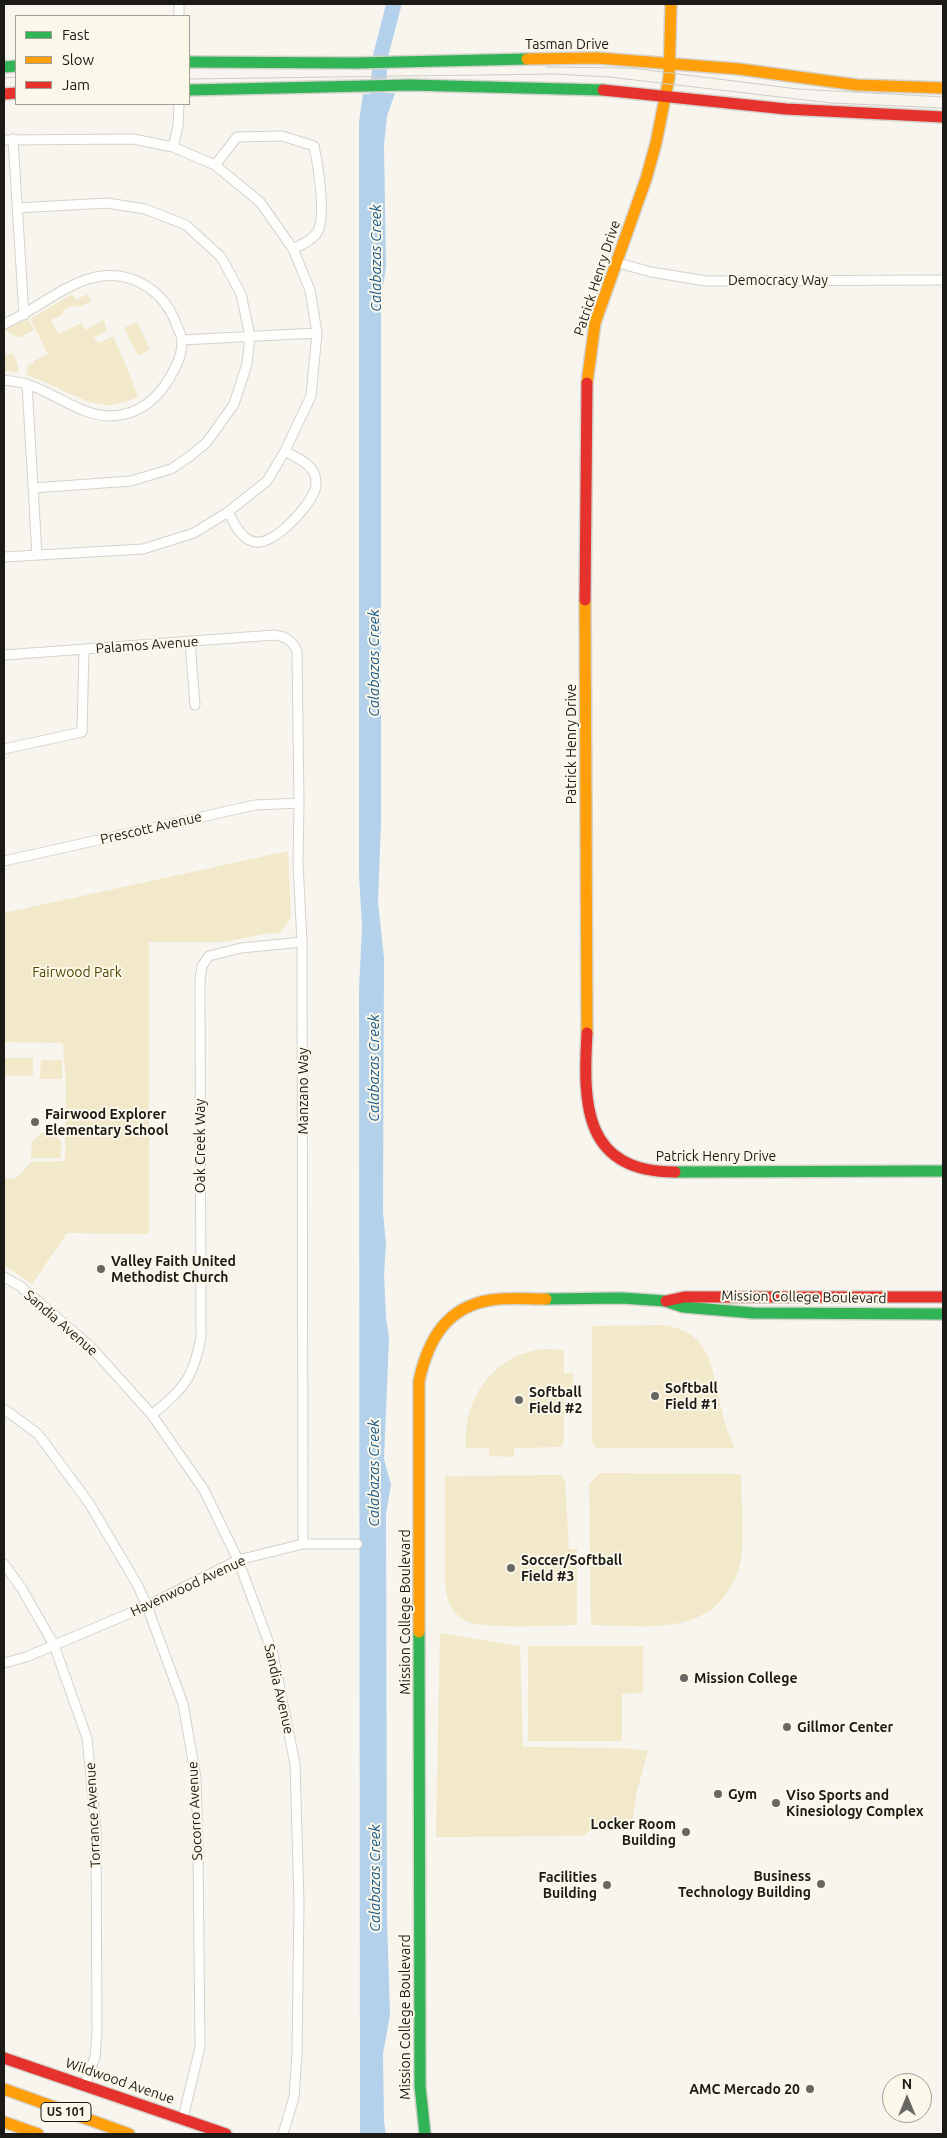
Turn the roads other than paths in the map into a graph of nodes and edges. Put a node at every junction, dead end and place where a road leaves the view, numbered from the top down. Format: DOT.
graph roads {
  1 [pos="671,4"];
  2 [pos="190,62"];
  3 [pos="670,63"];
  4 [pos="943,88"];
  5 [pos="190,90"];
  6 [pos="666,96"];
  7 [pos="179,105"];
  8 [pos="943,117"];
  9 [pos="8,140"];
  10 [pos="173,147"];
  11 [pos="215,165"];
  12 [pos="17,208"];
  13 [pos="292,249"];
  14 [pos="616,262"];
  15 [pos="943,280"];
  16 [pos="24,315"];
  17 [pos="4,324"];
  18 [pos="316,333"];
  19 [pos="250,336"];
  20 [pos="182,340"];
  21 [pos="4,380"];
  22 [pos="27,384"];
  23 [pos="285,451"];
  24 [pos="33,488"];
  25 [pos="228,512"];
  26 [pos="37,555"];
  27 [pos="4,557"];
  28 [pos="289,640"];
  29 [pos="190,642"];
  30 [pos="84,650"];
  31 [pos="4,655"];
  32 [pos="195,705"];
  33 [pos="4,749"];
  34 [pos="299,803"];
  35 [pos="4,861"];
  36 [pos="302,942"];
  37 [pos="943,1171"];
  38 [pos="4,1277"];
  39 [pos="943,1297"];
  40 [pos="665,1301"];
  41 [pos="943,1314"];
  42 [pos="4,1409"];
  43 [pos="152,1415"];
  44 [pos="303,1544"];
  45 [pos="357,1544"];
  46 [pos="238,1560"];
  47 [pos="4,1564"];
  48 [pos="147,1606"];
  49 [pos="54,1645"];
  50 [pos="4,1663"];
  51 [pos="4,2058"];
  52 [pos="85,2085"];
  53 [pos="4,2089"];
  54 [pos="182,2118"];
  55 [pos="4,2122"];
  56 [pos="38,2134"];
  57 [pos="129,2134"];
  58 [pos="226,2134"];
  59 [pos="283,2134"];
  60 [pos="425,2134"];
  1 -- 3 [label="main road, Patrick Henry Drive"];
  2 -- 3 [label="main road, Tasman Drive"];
  3 -- 4 [label="main road, Tasman Drive"];
  3 -- 6 [label="main road, Patrick Henry Drive"];
  5 -- 6 [label="main road"];
  6 -- 8 [label="main road"];
  6 -- 14 [label="main road, Patrick Henry Drive"];
  7 -- 10 [label="street"];
  9 -- 10 [label="street"];
  9 -- 12 [label="street"];
  10 -- 11 [label="street"];
  11 -- 13 [label="street"];
  11 -- 13 [label="street"];
  12 -- 16 [label="street"];
  12 -- 19 [label="street"];
  13 -- 18 [label="street"];
  14 -- 15 [label="street, Democracy Way"];
  14 -- 37 [label="main road, Patrick Henry Drive"];
  16 -- 17 [label="street"];
  16 -- 20 [label="street"];
  18 -- 19 [label="street"];
  18 -- 23 [label="street"];
  19 -- 20 [label="street"];
  19 -- 24 [label="street"];
  20 -- 22 [label="street"];
  21 -- 22 [label="street"];
  22 -- 24 [label="street"];
  23 -- 25 [label="street"];
  23 -- 25 [label="street"];
  24 -- 26 [label="street"];
  25 -- 26 [label="street"];
  26 -- 27 [label="street"];
  28 -- 29 [label="street, Palamos Avenue"];
  28 -- 34 [label="street, Manzano Way"];
  29 -- 30 [label="street, Palamos Avenue"];
  29 -- 32 [label="street"];
  30 -- 31 [label="street, Palamos Avenue"];
  30 -- 33 [label="street"];
  34 -- 35 [label="street, Prescott Avenue"];
  34 -- 36 [label="street, Manzano Way"];
  36 -- 43 [label="street, Oak Creek Way"];
  36 -- 44 [label="street, Manzano Way"];
  38 -- 43 [label="street, Sandia Avenue"];
  39 -- 40 [label="main road, Mission College Boulevard"];
  40 -- 41 [label="main road, Mission College Boulevard"];
  40 -- 60 [label="main road, Mission College Boulevard"];
  42 -- 48 [label="street, Socorro Avenue"];
  43 -- 46 [label="street, Sandia Avenue"];
  44 -- 45 [label="street, Havenwood Avenue"];
  44 -- 46 [label="street, Havenwood Avenue"];
  46 -- 48 [label="street, Havenwood Avenue"];
  46 -- 59 [label="street, Sandia Avenue"];
  47 -- 49 [label="street, Torrance Avenue"];
  48 -- 49 [label="street, Havenwood Avenue"];
  48 -- 54 [label="street, Socorro Avenue"];
  49 -- 50 [label="street, Havenwood Avenue"];
  49 -- 52 [label="street, Torrance Avenue"];
  51 -- 52 [label="main road, Wildwood Avenue"];
  52 -- 54 [label="main road, Wildwood Avenue"];
  53 -- 57 [label="main road, US 101"];
  54 -- 58 [label="main road, Wildwood Avenue"];
  55 -- 56 [label="main road, US 101"];
}
